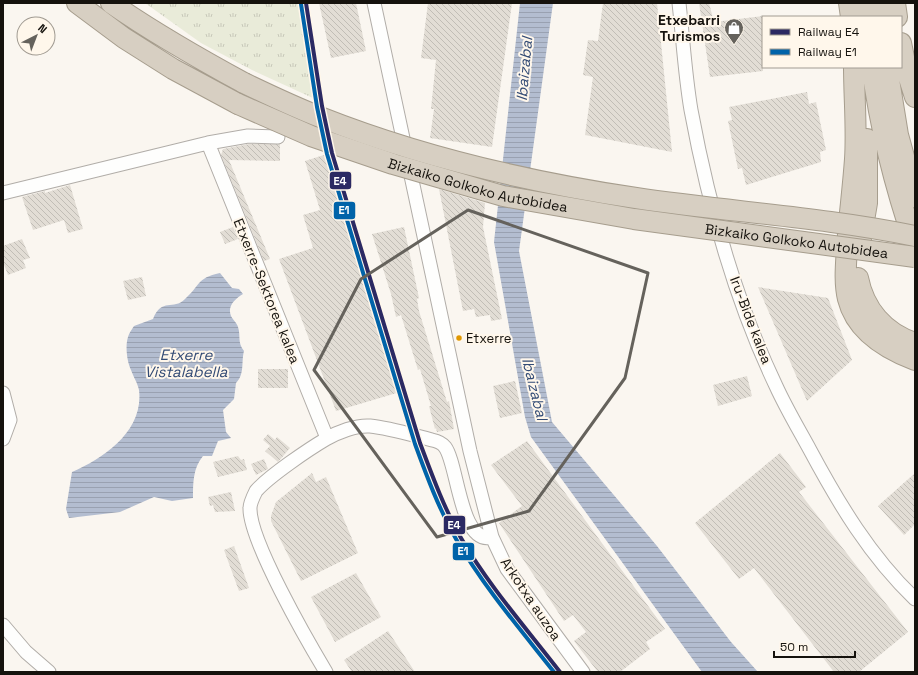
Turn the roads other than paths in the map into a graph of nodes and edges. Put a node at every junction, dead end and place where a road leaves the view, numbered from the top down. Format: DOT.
graph roads {
  1 [pos="111,3"];
  2 [pos="126,3"];
  3 [pos="374,3"];
  4 [pos="679,3"];
  5 [pos="895,3"];
  6 [pos="78,4"];
  7 [pos="897,16"];
  8 [pos="902,48"];
  9 [pos="193,55"];
  10 [pos="854,68"];
  11 [pos="866,68"];
  12 [pos="872,68"];
  13 [pos="887,68"];
  14 [pos="915,97"];
  15 [pos="278,137"];
  16 [pos="208,143"];
  17 [pos="3,193"];
  18 [pos="915,197"];
  19 [pos="915,236"];
  20 [pos="915,245"];
  21 [pos="915,257"];
  22 [pos="915,343"];
  23 [pos="915,360"];
  24 [pos="3,393"];
  25 [pos="4,437"];
  26 [pos="327,438"];
  27 [pos="492,537"];
  28 [pos="915,599"];
  29 [pos="3,625"];
  30 [pos="50,672"];
  31 [pos="326,672"];
  32 [pos="583,672"];
  1 -- 9 [label="highway, Bizkaiko Golkoko Autobidea"];
  2 -- 9 [label="highway"];
  3 -- 27 [label="street, Arkotxa auzoa"];
  4 -- 28 [label="street, Iru-Bide kalea"];
  5 -- 7 [label="highway"];
  6 -- 21 [label="highway, Bizkaiko Golkoko Autobidea, bridge"];
  8 -- 14 [label="highway"];
  9 -- 19 [label="highway, Bizkaiko Golkoko Autobidea, bridge"];
  10 -- 23 [label="highway"];
  11 -- 22 [label="highway"];
  12 -- 20 [label="highway"];
  13 -- 18 [label="highway"];
  15 -- 16 [label="street"];
  16 -- 17 [label="street"];
  16 -- 26 [label="street, Etxerre-Sektorea kalea"];
  24 -- 25 [label="street"];
  26 -- 27 [label="street"];
  26 -- 31 [label="street"];
  27 -- 32 [label="street, Arkotxa auzoa"];
  29 -- 30 [label="street"];
}
